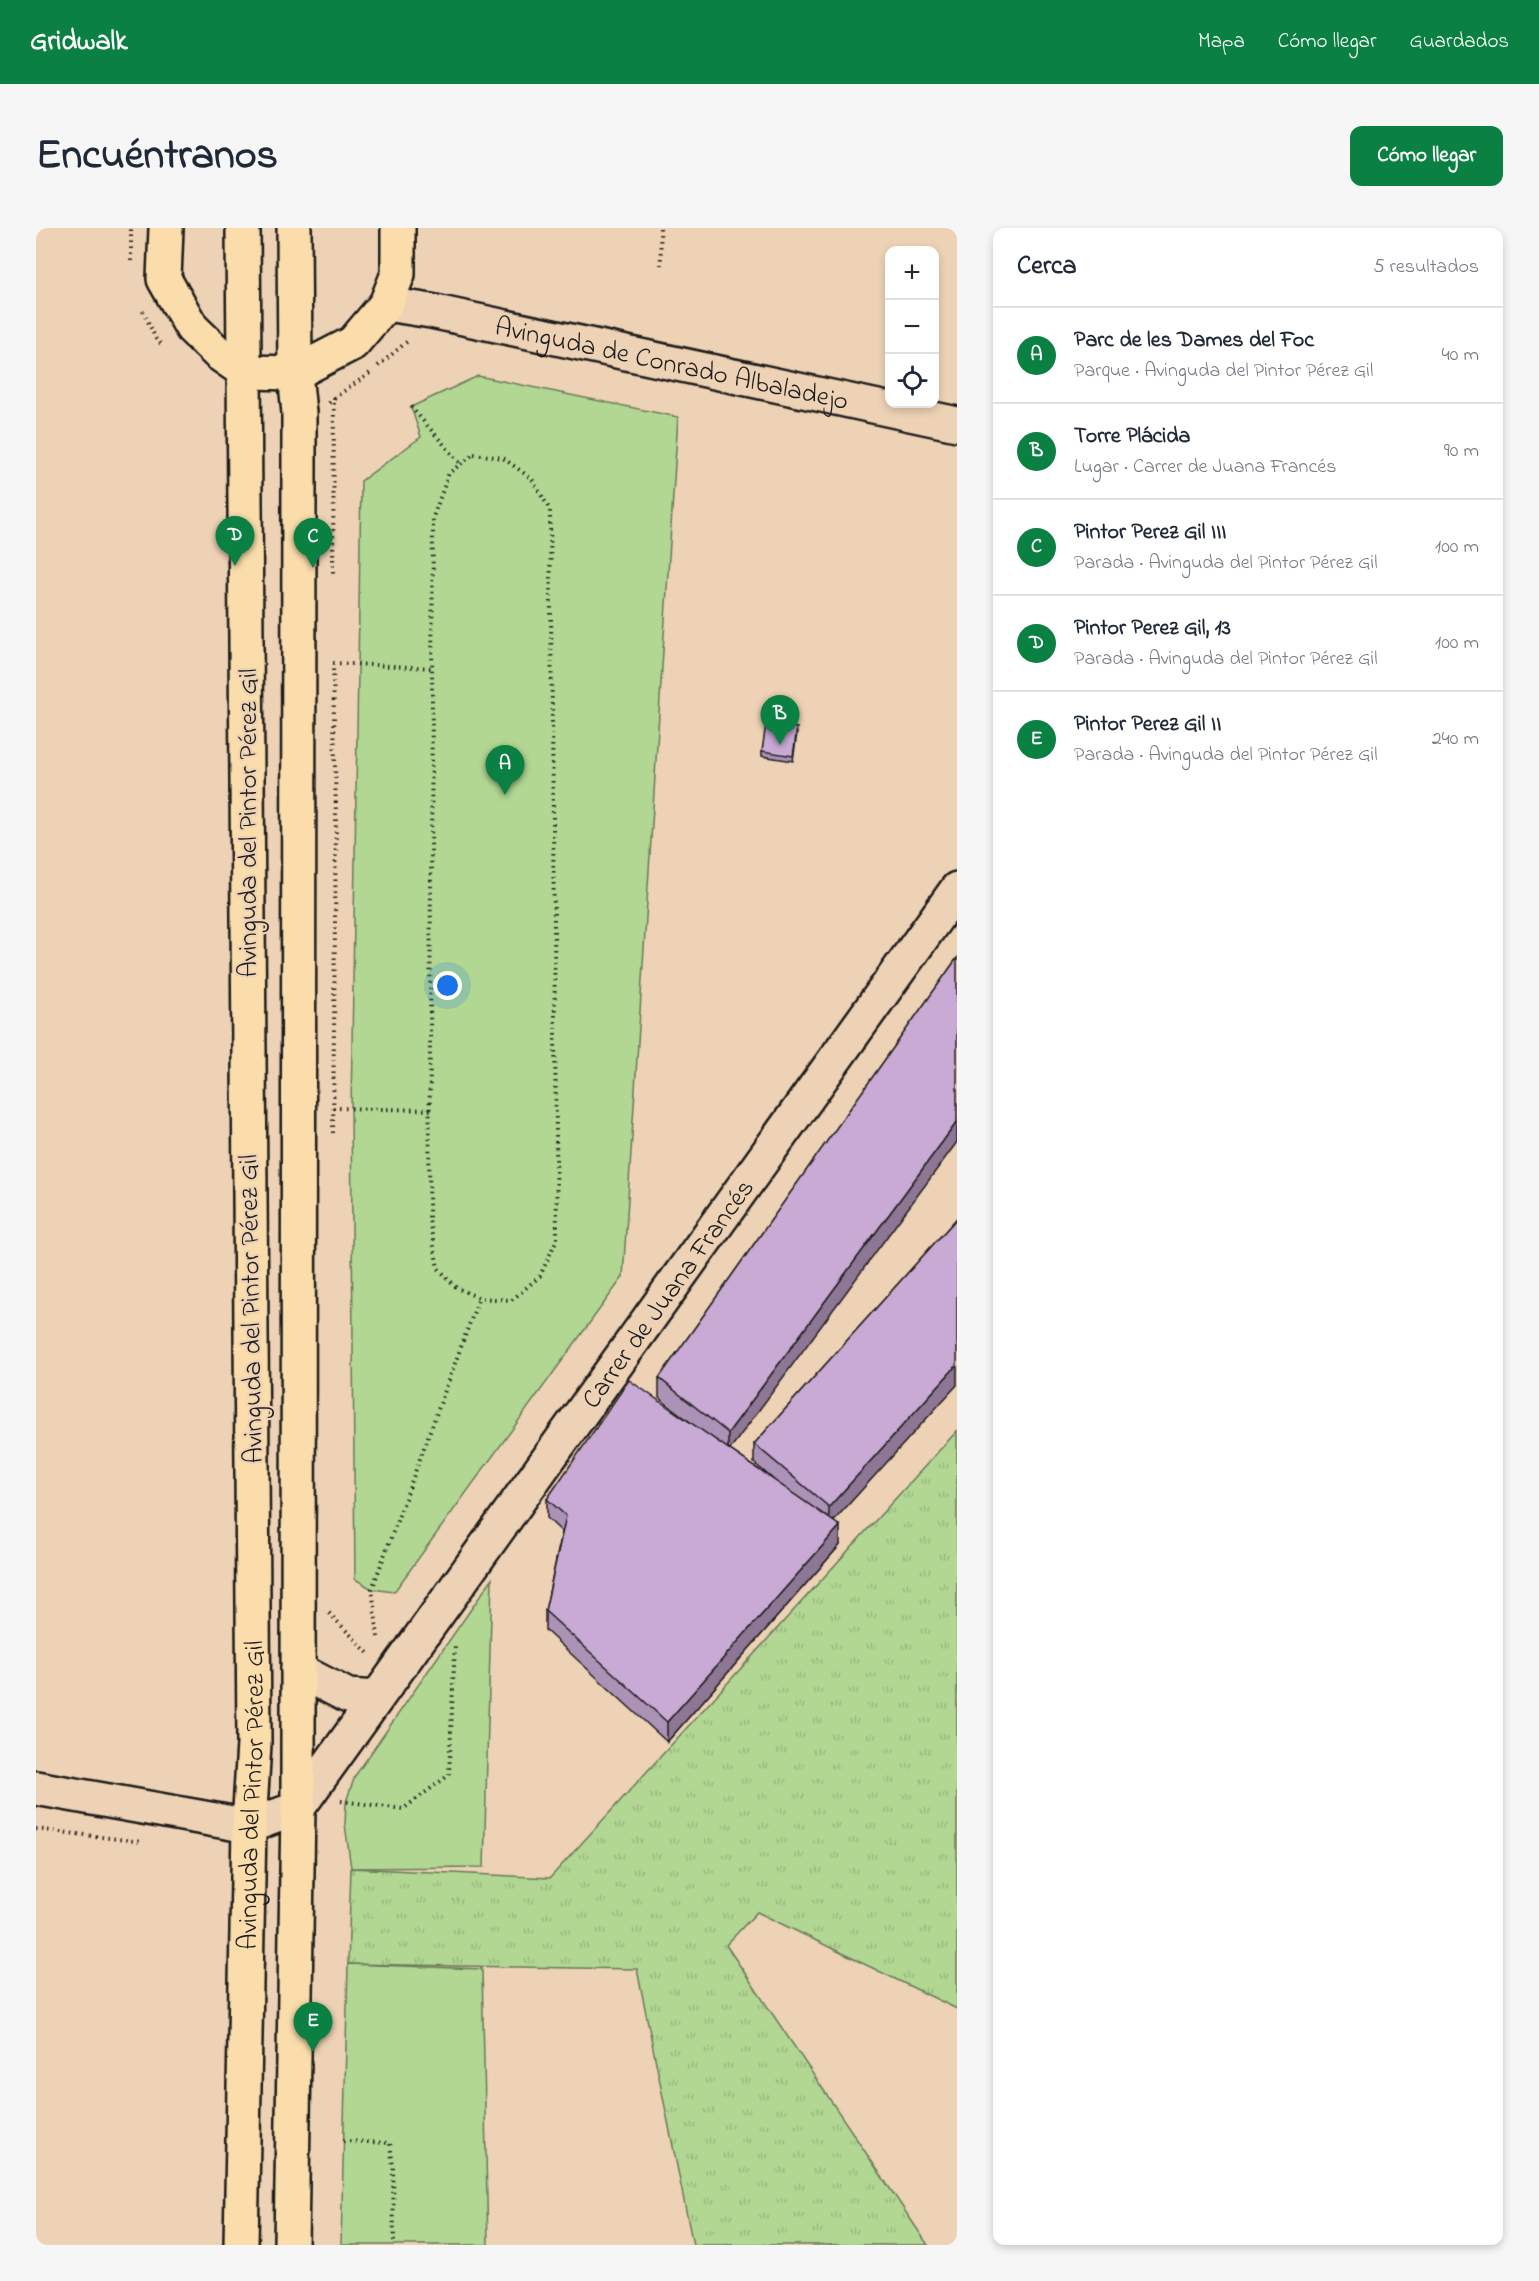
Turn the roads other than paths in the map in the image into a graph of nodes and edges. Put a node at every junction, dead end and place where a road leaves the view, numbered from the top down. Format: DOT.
graph roads {
  1 [pos="165,228"];
  2 [pos="243,228"];
  3 [pos="294,228"];
  4 [pos="398,228"];
  5 [pos="386,304"];
  6 [pos="245,372"];
  7 [pos="295,373"];
  8 [pos="957,424"];
  9 [pos="957,889"];
  10 [pos="298,1670"];
  11 [pos="376,1698"];
  12 [pos="36,1788"];
  13 [pos="298,1808"];
  14 [pos="249,1826"];
  15 [pos="241,2245"];
  16 [pos="291,2245"];
  1 -- 6 [label="main road"];
  2 -- 6 [label="main road, Avinguda del Pintor Pérez Gil"];
  3 -- 7 [label="main road, Avinguda del Pintor Pérez Gil"];
  4 -- 5 [label="main road"];
  5 -- 7 [label="main road"];
  5 -- 8 [label="street, Avinguda de Conrado Albaladejo"];
  6 -- 7 [label="main road"];
  6 -- 14 [label="main road, Avinguda del Pintor Pérez Gil"];
  7 -- 10 [label="main road, Avinguda del Pintor Pérez Gil"];
  9 -- 11 [label="street, Carrer de Juana Francés"];
  10 -- 11 [label="street"];
  10 -- 13 [label="main road, Avinguda del Pintor Pérez Gil"];
  11 -- 13 [label="street, Carrer de Juana Francés"];
  12 -- 14 [label="street"];
  13 -- 14 [label="street"];
  13 -- 16 [label="main road, Avinguda del Pintor Pérez Gil"];
  14 -- 15 [label="main road, Avinguda del Pintor Pérez Gil"];
}
